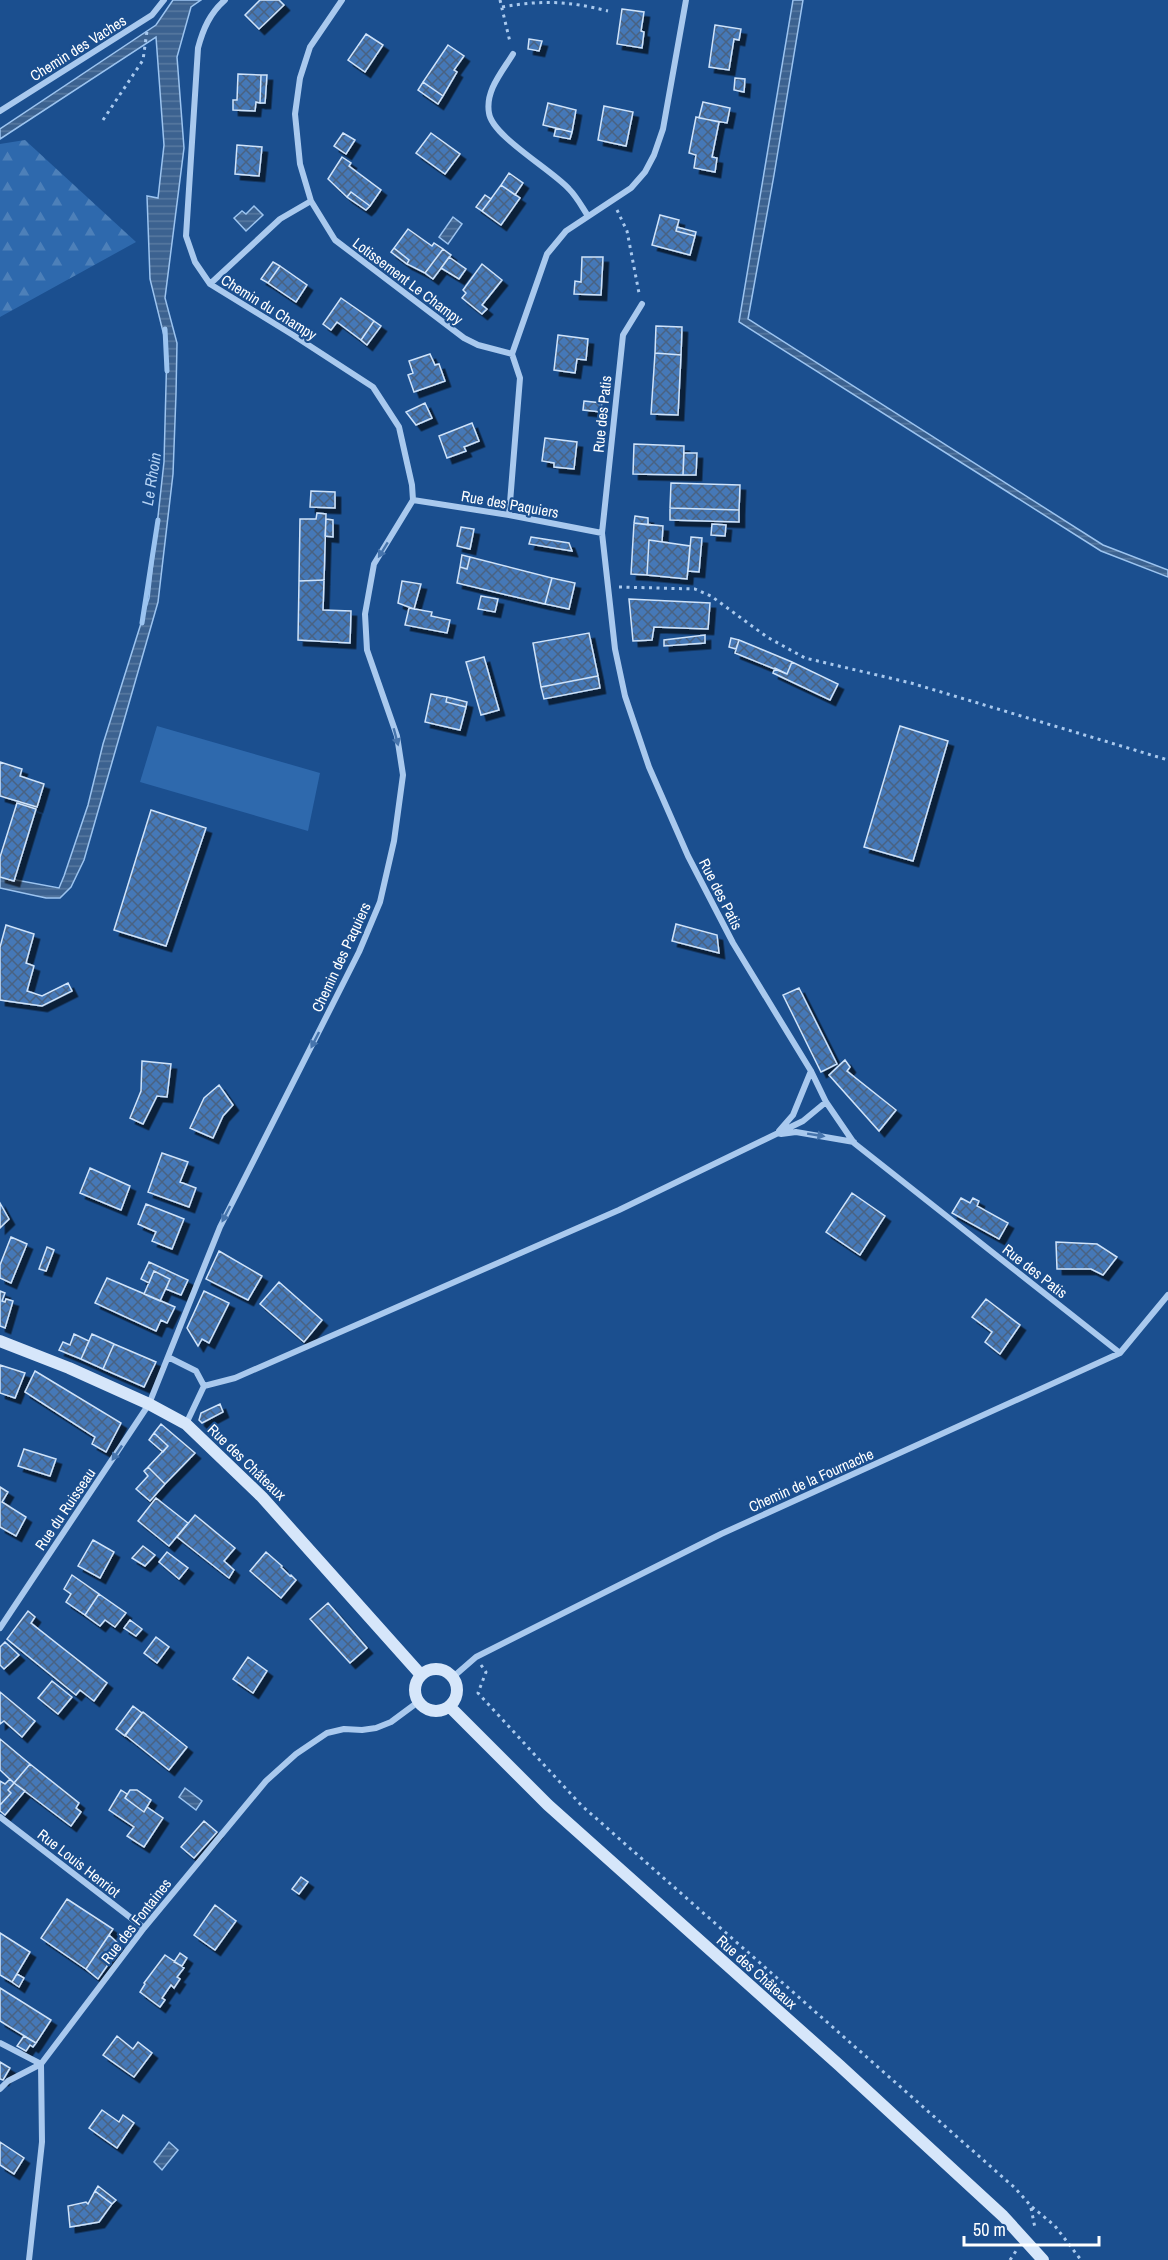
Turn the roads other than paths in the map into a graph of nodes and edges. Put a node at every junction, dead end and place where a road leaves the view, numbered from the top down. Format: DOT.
graph roads {
  1 [pos="164,0"];
  2 [pos="225,0"];
  3 [pos="342,0"];
  4 [pos="687,0"];
  5 [pos="513,54"];
  6 [pos="0,111"];
  7 [pos="311,201"];
  8 [pos="588,216"];
  9 [pos="210,284"];
  10 [pos="642,304"];
  11 [pos="512,354"];
  12 [pos="413,500"];
  13 [pos="509,515"];
  14 [pos="602,533"];
  15 [pos="811,1071"];
  16 [pos="826,1102"];
  17 [pos="777,1134"];
  18 [pos="854,1143"];
  19 [pos="1168,1295"];
  20 [pos="0,1341"];
  21 [pos="1120,1353"];
  22 [pos="168,1357"];
  23 [pos="204,1386"];
  24 [pos="149,1404"];
  25 [pos="186,1424"];
  26 [pos="0,1628"];
  27 [pos="421,1676"];
  28 [pos="453,1677"];
  29 [pos="418,1702"];
  30 [pos="450,1707"];
  31 [pos="0,1816"];
  32 [pos="144,1928"];
  33 [pos="0,2043"];
  34 [pos="41,2064"];
  35 [pos="0,2089"];
  36 [pos="29,2260"];
  37 [pos="1043,2260"];
  1 -- 6 [label="street, Chemin des Vaches"];
  2 -- 9 [label="street, Chemin du Champy"];
  3 -- 7 [label="street, Lotissement Le Champy"];
  4 -- 8 [label="street"];
  5 -- 8 [label="street"];
  7 -- 9 [label="street"];
  7 -- 11 [label="street, Lotissement Le Champy"];
  8 -- 11 [label="street"];
  9 -- 12 [label="street, Chemin du Champy"];
  10 -- 14 [label="street, Rue des Patis"];
  11 -- 13 [label="street"];
  12 -- 13 [label="street, Rue des Paquiers"];
  12 -- 22 [label="street, Chemin des Paquiers, one-way"];
  13 -- 14 [label="street, Rue des Paquiers"];
  14 -- 15 [label="street, Rue des Patis"];
  15 -- 16 [label="street, Rue des Patis"];
  15 -- 17 [label="street"];
  16 -- 17 [label="street"];
  16 -- 18 [label="street, Rue des Patis"];
  17 -- 18 [label="street, one-way"];
  17 -- 23 [label="street"];
  18 -- 21 [label="street, Rue des Patis"];
  19 -- 21 [label="street, Chemin de la Fournache"];
  20 -- 24 [label="street, Rue des Châteaux"];
  21 -- 28 [label="street, Chemin de la Fournache"];
  22 -- 23 [label="street"];
  22 -- 24 [label="street, Chemin des Paquiers"];
  23 -- 25 [label="street"];
  24 -- 25 [label="street, Rue des Châteaux"];
  24 -- 26 [label="street, Rue du Ruisseau, one-way"];
  25 -- 27 [label="street, Rue des Châteaux"];
  27 -- 28 [label="street"];
  27 -- 29 [label="street"];
  28 -- 30 [label="street"];
  29 -- 30 [label="street"];
  29 -- 32 [label="street, Rue des Fontaines"];
  30 -- 37 [label="street, Rue des Châteaux"];
  31 -- 32 [label="street, Rue Louis Henriot"];
  32 -- 34 [label="street, Rue des Fontaines"];
  33 -- 34 [label="street"];
  34 -- 35 [label="street"];
  34 -- 36 [label="street"];
}
